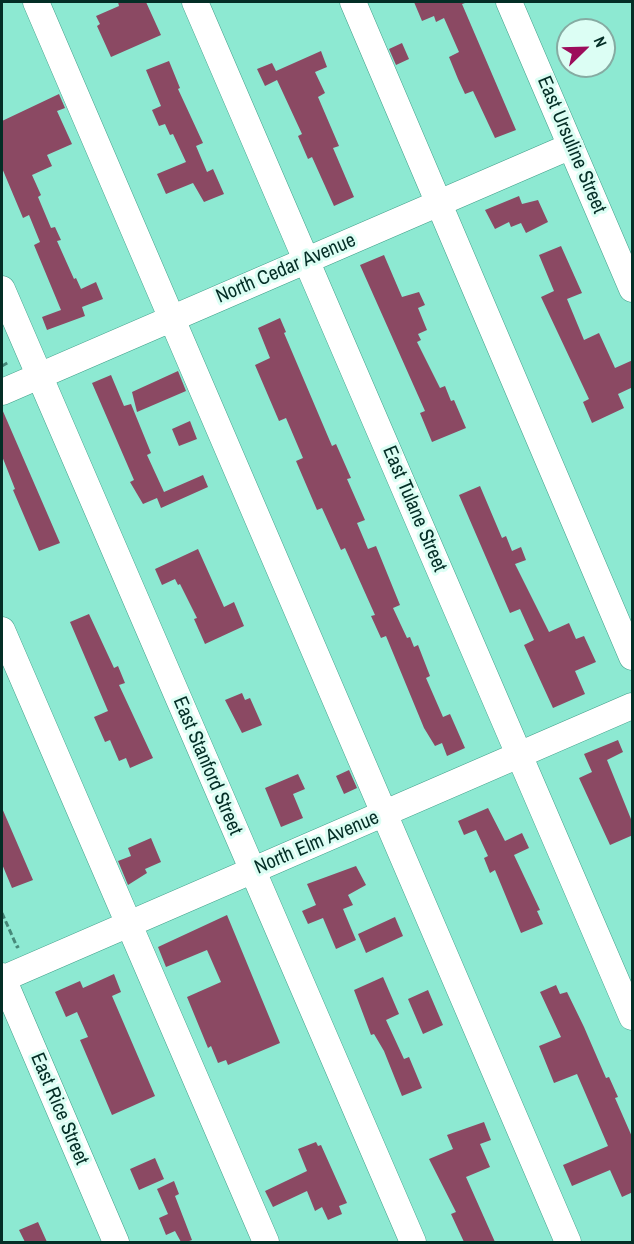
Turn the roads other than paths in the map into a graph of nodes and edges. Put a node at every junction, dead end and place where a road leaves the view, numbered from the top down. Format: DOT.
graph roads {
  1 [pos="36,2"];
  2 [pos="195,2"];
  3 [pos="353,2"];
  4 [pos="509,2"];
  5 [pos="571,146"];
  6 [pos="440,202"];
  7 [pos="306,260"];
  8 [pos="2,289"];
  9 [pos="633,289"];
  10 [pos="172,318"];
  11 [pos="39,376"];
  12 [pos="2,392"];
  13 [pos="2,630"];
  14 [pos="633,657"];
  15 [pos="633,706"];
  16 [pos="520,755"];
  17 [pos="385,813"];
  18 [pos="253,871"];
  19 [pos="128,924"];
  20 [pos="2,978"];
  21 [pos="633,1017"];
  22 [pos="116,1242"];
  23 [pos="266,1242"];
  24 [pos="413,1242"];
  25 [pos="568,1242"];
  1 -- 10 [label="street"];
  2 -- 7 [label="street, East Tulane Street"];
  3 -- 6 [label="street"];
  4 -- 5 [label="street, East Ursuline Street"];
  5 -- 6 [label="street, North Cedar Avenue"];
  5 -- 9 [label="street, East Ursuline Street"];
  6 -- 7 [label="street, North Cedar Avenue"];
  6 -- 14 [label="street"];
  7 -- 10 [label="street, North Cedar Avenue"];
  7 -- 16 [label="street, East Tulane Street"];
  8 -- 11 [label="street, East Stanford Street"];
  10 -- 11 [label="street, North Cedar Avenue"];
  10 -- 17 [label="street"];
  11 -- 12 [label="street, North Cedar Avenue"];
  11 -- 18 [label="street, East Stanford Street"];
  13 -- 19 [label="street"];
  15 -- 16 [label="street, North Elm Avenue"];
  16 -- 17 [label="street, North Elm Avenue"];
  16 -- 21 [label="street, East Tulane Street"];
  17 -- 18 [label="street, North Elm Avenue"];
  17 -- 25 [label="street"];
  18 -- 19 [label="street, North Elm Avenue"];
  18 -- 24 [label="street, East Stanford Street"];
  19 -- 20 [label="street, North Elm Avenue"];
  19 -- 23 [label="street"];
  20 -- 22 [label="street, East Rice Street"];
}
